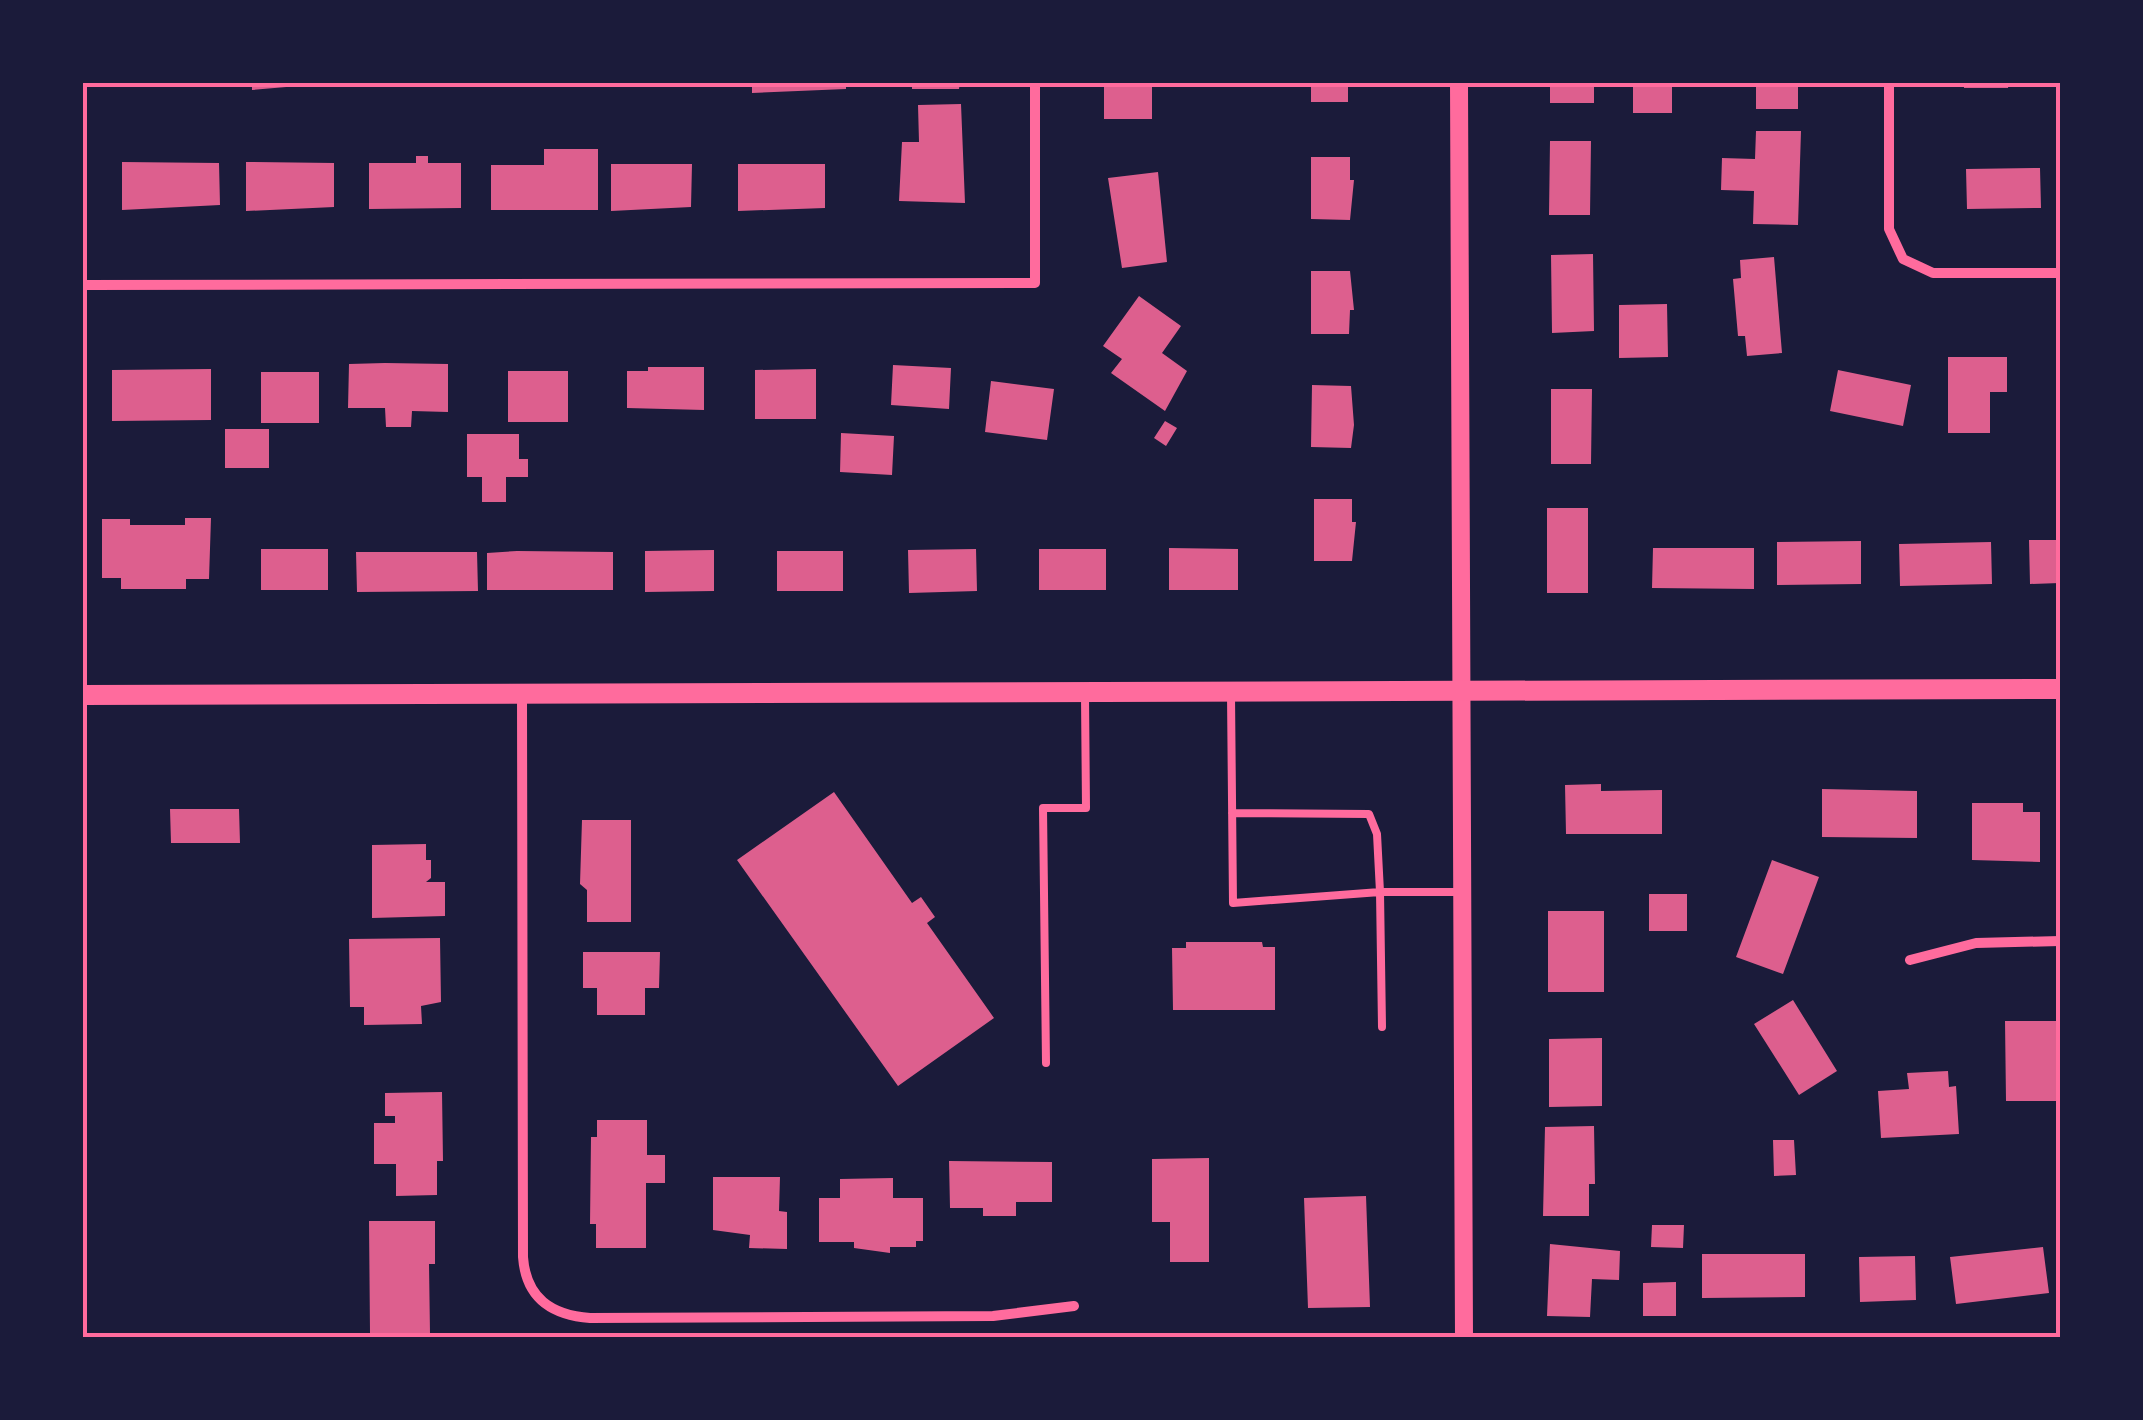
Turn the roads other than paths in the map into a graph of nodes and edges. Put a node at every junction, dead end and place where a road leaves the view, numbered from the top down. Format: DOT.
graph roads {
  1 [pos="1035,82"];
  2 [pos="1459,82"];
  3 [pos="1888,82"];
  4 [pos="2060,272"];
  5 [pos="82,285"];
  6 [pos="2060,689"];
  7 [pos="1084,690"];
  8 [pos="1460,690"];
  9 [pos="1231,691"];
  10 [pos="522,692"];
  11 [pos="82,695"];
  12 [pos="1232,813"];
  13 [pos="1380,892"];
  14 [pos="1462,892"];
  15 [pos="2060,941"];
  16 [pos="1910,960"];
  17 [pos="1382,1028"];
  18 [pos="1046,1063"];
  19 [pos="1074,1306"];
  20 [pos="1464,1338"];
  1 -- 5 [label="street"];
  2 -- 8 [label="street"];
  3 -- 4 [label="street"];
  6 -- 8 [label="main road"];
  7 -- 9 [label="main road"];
  7 -- 10 [label="main road"];
  7 -- 18 [label="lane"];
  8 -- 9 [label="main road"];
  8 -- 14 [label="street"];
  9 -- 12 [label="lane"];
  10 -- 11 [label="main road"];
  10 -- 19 [label="street"];
  12 -- 13 [label="lane"];
  12 -- 13 [label="lane"];
  13 -- 14 [label="lane"];
  13 -- 17 [label="lane"];
  14 -- 20 [label="street"];
  15 -- 16 [label="street"];
}
